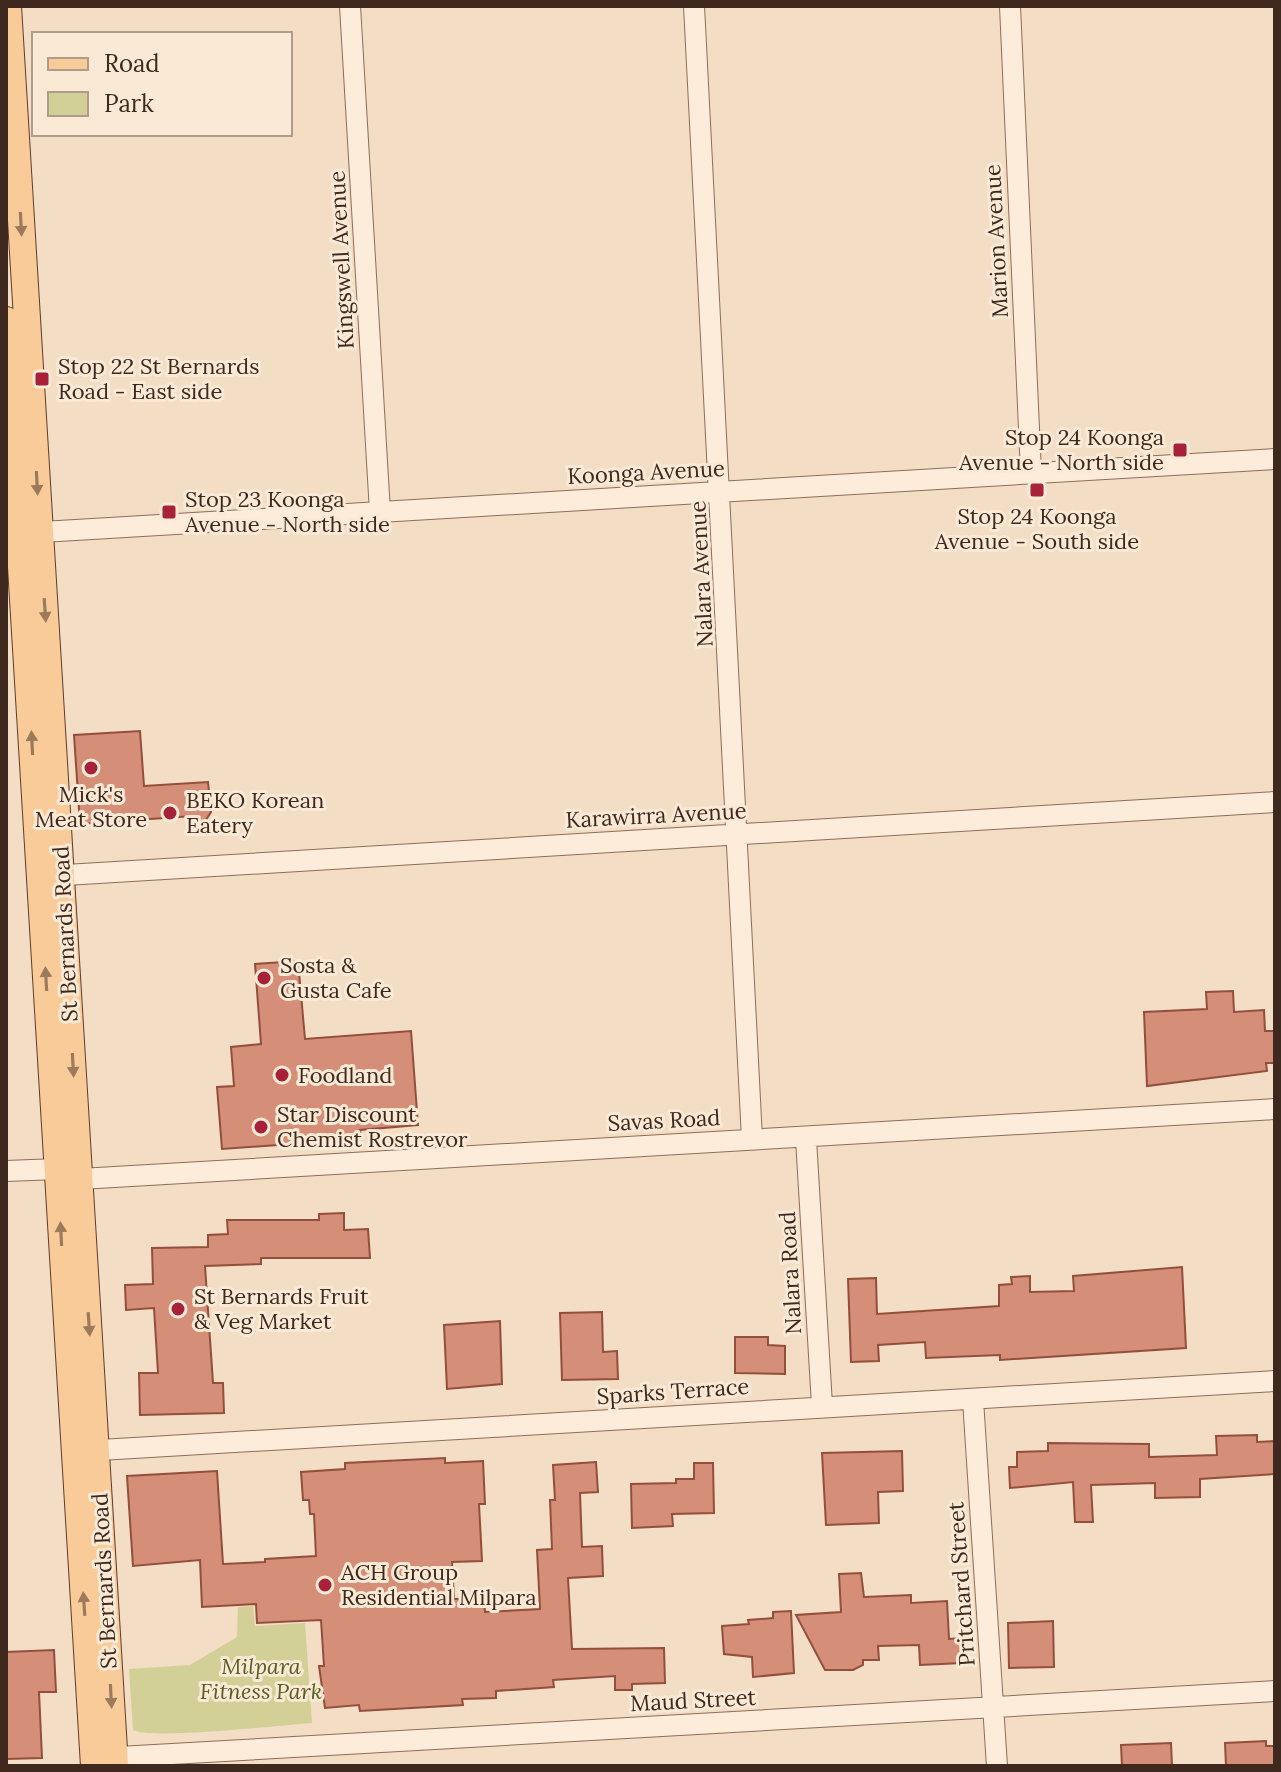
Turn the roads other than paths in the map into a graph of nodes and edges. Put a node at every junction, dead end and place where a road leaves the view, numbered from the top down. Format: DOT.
graph roads {
  1 [pos="8,6"];
  2 [pos="350,6"];
  3 [pos="694,6"];
  4 [pos="1010,6"];
  5 [pos="6,320"];
  6 [pos="1275,459"];
  7 [pos="1031,473"];
  8 [pos="720,491"];
  9 [pos="380,512"];
  10 [pos="30,533"];
  11 [pos="1275,802"];
  12 [pos="738,835"];
  13 [pos="51,876"];
  14 [pos="1275,1109"];
  15 [pos="752,1139"];
  16 [pos="806,1139"];
  17 [pos="6,1171"];
  18 [pos="69,1174"];
  19 [pos="1275,1381"];
  20 [pos="973,1400"];
  21 [pos="822,1405"];
  22 [pos="86,1451"];
  23 [pos="1275,1691"];
  24 [pos="994,1707"];
  25 [pos="104,1762"];
  26 [pos="997,1766"];
  1 -- 10 [label="main road, St Bernards Road, one-way"];
  2 -- 9 [label="street, Kingswell Avenue"];
  3 -- 8 [label="street, Nalara Avenue"];
  4 -- 7 [label="street, Marion Avenue"];
  5 -- 10 [label="main road, St Bernards Road"];
  6 -- 7 [label="street, Koonga Avenue"];
  7 -- 8 [label="street, Koonga Avenue"];
  8 -- 9 [label="street, Koonga Avenue"];
  8 -- 12 [label="street, Nalara Avenue"];
  9 -- 10 [label="street, Koonga Avenue"];
  10 -- 13 [label="main road, St Bernards Road"];
  11 -- 12 [label="street, Karawirra Avenue"];
  12 -- 13 [label="street, Karawirra Avenue"];
  12 -- 15 [label="street, Nalara Avenue"];
  13 -- 18 [label="main road, St Bernards Road"];
  14 -- 16 [label="street, Savas Road"];
  15 -- 16 [label="street, Savas Road"];
  15 -- 18 [label="street, Savas Road"];
  16 -- 21 [label="street, Nalara Road"];
  17 -- 18 [label="street, Savas Road"];
  18 -- 22 [label="main road, St Bernards Road"];
  19 -- 20 [label="street, Sparks Terrace"];
  20 -- 21 [label="street, Sparks Terrace"];
  20 -- 24 [label="street, Pritchard Street"];
  21 -- 22 [label="street, Sparks Terrace"];
  22 -- 25 [label="main road, St Bernards Road"];
  23 -- 24 [label="street, Maud Street"];
  24 -- 25 [label="street, Maud Street"];
  24 -- 26 [label="street, Pritchard Street"];
}
